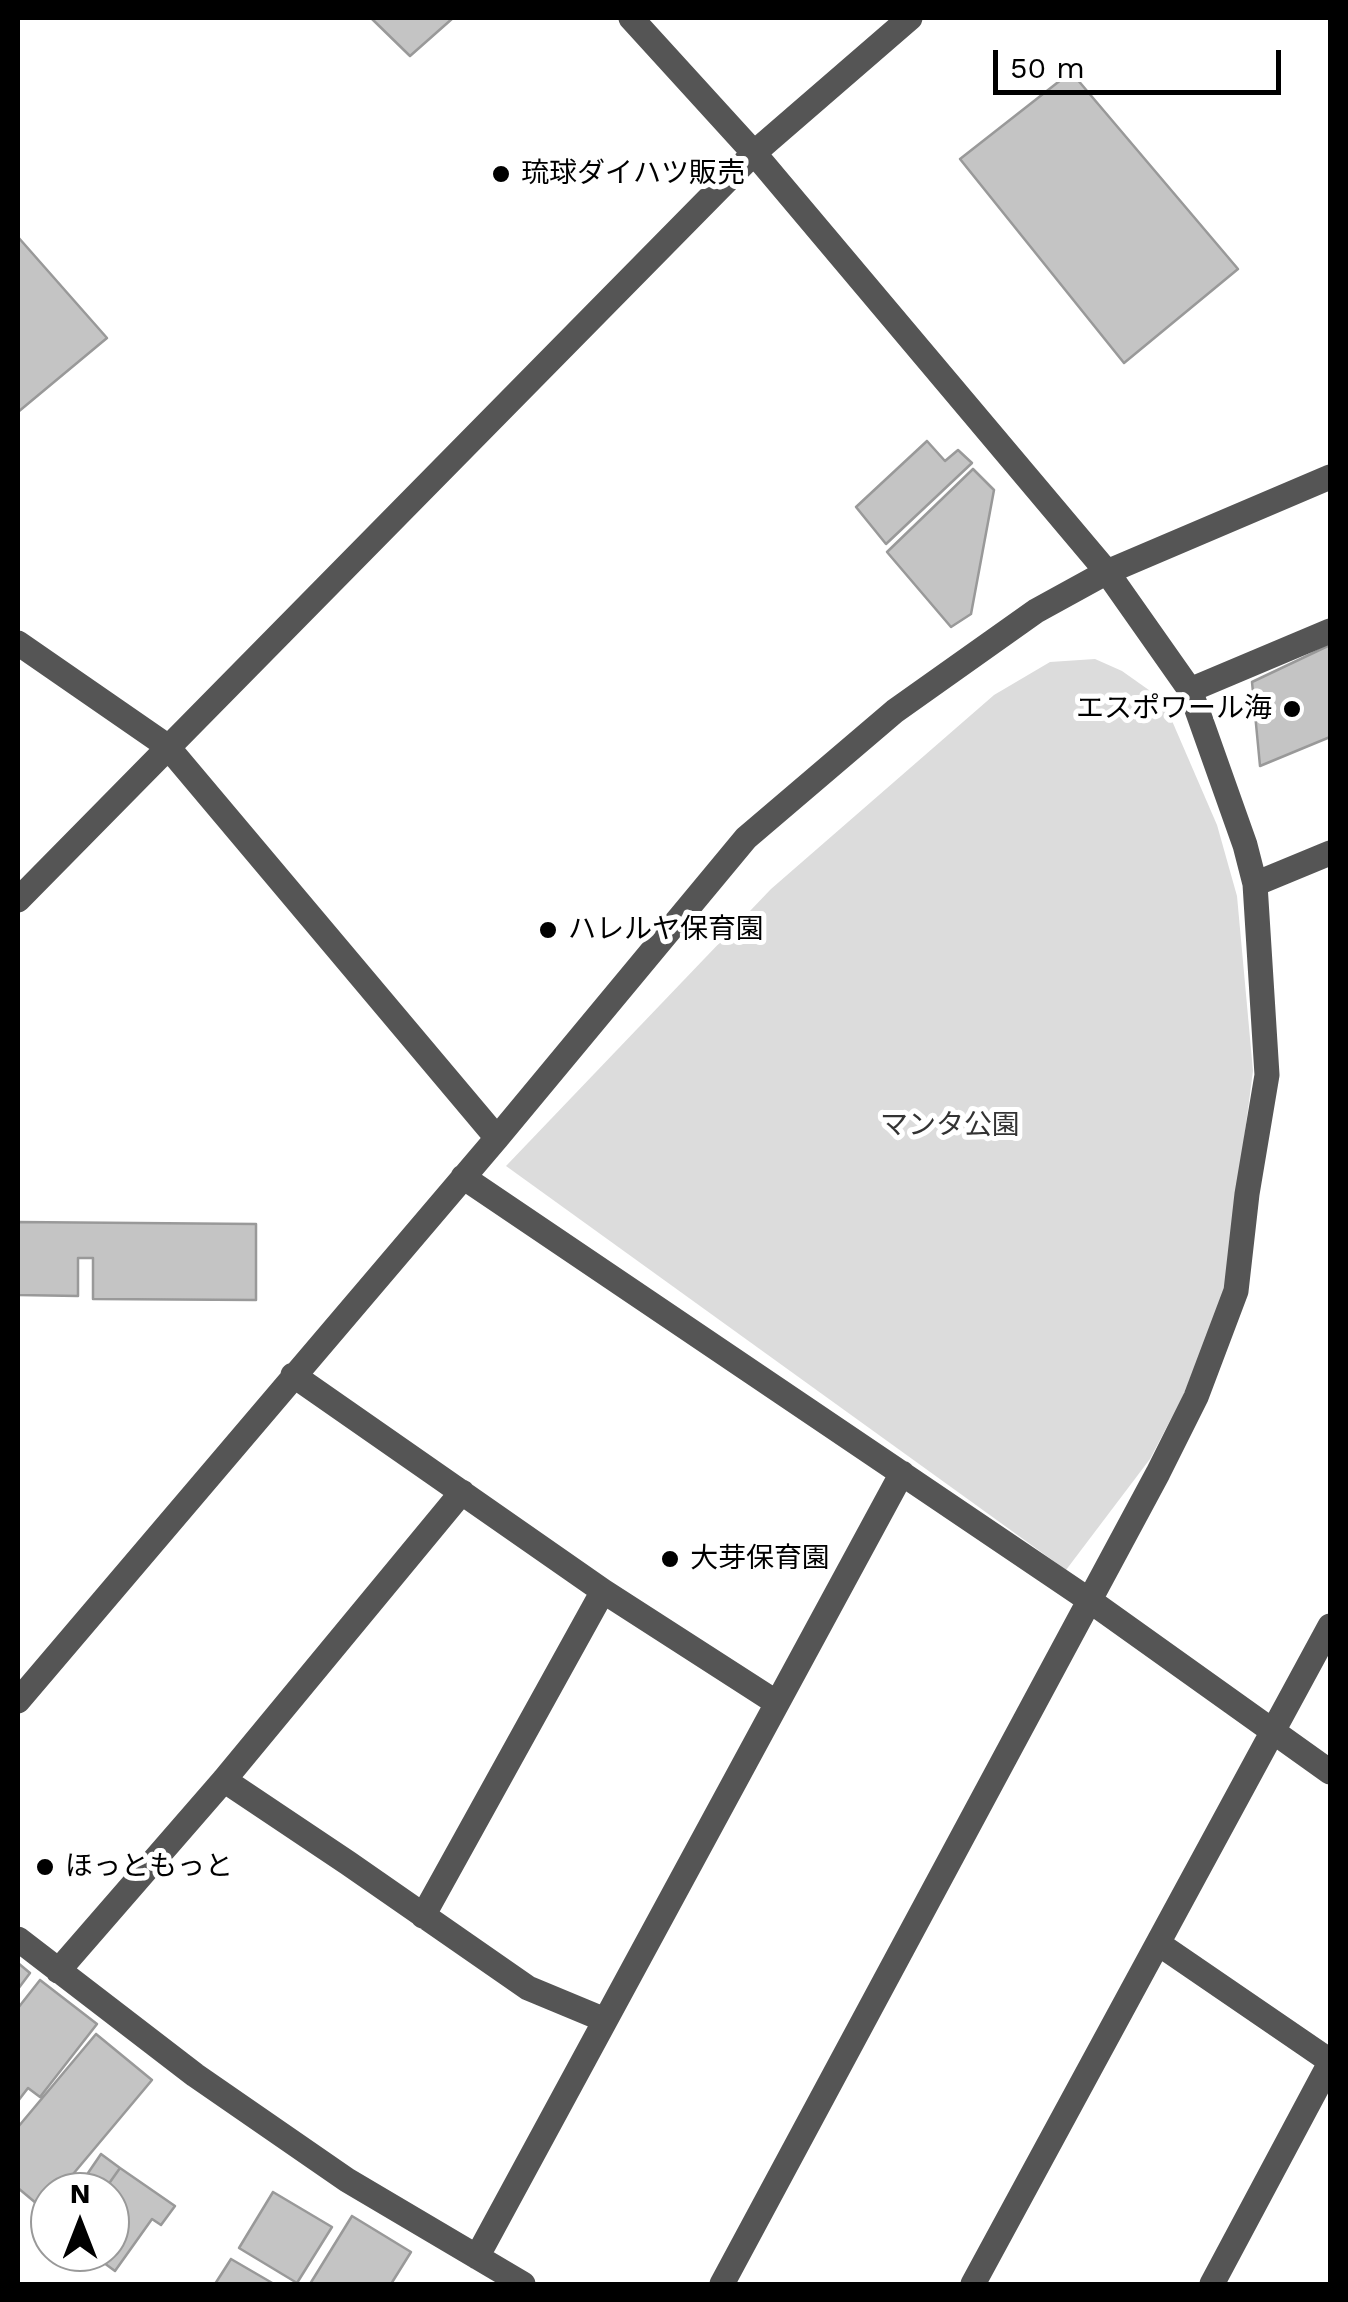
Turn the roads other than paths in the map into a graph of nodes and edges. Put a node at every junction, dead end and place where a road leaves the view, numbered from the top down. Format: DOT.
graph roads {
  1 [pos="631,18"];
  2 [pos="910,18"];
  3 [pos="754,153"];
  4 [pos="1330,477"];
  5 [pos="1107,572"];
  6 [pos="1330,631"];
  7 [pos="18,643"];
  8 [pos="1190,690"];
  9 [pos="167,746"];
  10 [pos="1330,853"];
  11 [pos="1255,884"];
  12 [pos="18,900"];
  13 [pos="496,1138"];
  14 [pos="463,1177"];
  15 [pos="293,1376"];
  16 [pos="902,1473"];
  17 [pos="462,1492"];
  18 [pos="603,1591"];
  19 [pos="1089,1600"];
  20 [pos="1330,1626"];
  21 [pos="18,1701"];
  22 [pos="776,1703"];
  23 [pos="1273,1732"];
  24 [pos="1330,1772"];
  25 [pos="224,1780"];
  26 [pos="423,1916"];
  27 [pos="18,1939"];
  28 [pos="1159,1944"];
  29 [pos="58,1971"];
  30 [pos="605,2020"];
  31 [pos="1330,2062"];
  32 [pos="476,2258"];
  33 [pos="523,2284"];
  34 [pos="722,2284"];
  35 [pos="974,2284"];
  36 [pos="1212,2284"];
  1 -- 3 [label="street"];
  2 -- 3 [label="street"];
  3 -- 5 [label="street"];
  3 -- 9 [label="street"];
  4 -- 5 [label="street"];
  5 -- 8 [label="street"];
  5 -- 13 [label="street"];
  6 -- 8 [label="street"];
  7 -- 9 [label="street"];
  8 -- 11 [label="street"];
  9 -- 12 [label="street"];
  9 -- 13 [label="street"];
  10 -- 11 [label="street"];
  11 -- 19 [label="street"];
  13 -- 14 [label="street"];
  14 -- 15 [label="street"];
  14 -- 16 [label="street"];
  15 -- 17 [label="street"];
  15 -- 21 [label="street"];
  16 -- 19 [label="street"];
  16 -- 22 [label="street"];
  17 -- 18 [label="street"];
  17 -- 25 [label="street"];
  18 -- 22 [label="street"];
  18 -- 26 [label="street"];
  19 -- 23 [label="street"];
  19 -- 34 [label="street"];
  20 -- 23 [label="street"];
  22 -- 30 [label="street"];
  23 -- 24 [label="street"];
  23 -- 28 [label="street"];
  25 -- 26 [label="street"];
  25 -- 29 [label="street"];
  26 -- 30 [label="street"];
  27 -- 29 [label="street"];
  28 -- 31 [label="street"];
  28 -- 35 [label="street"];
  29 -- 32 [label="street"];
  30 -- 32 [label="street"];
  31 -- 36 [label="street"];
  32 -- 33 [label="street"];
}
